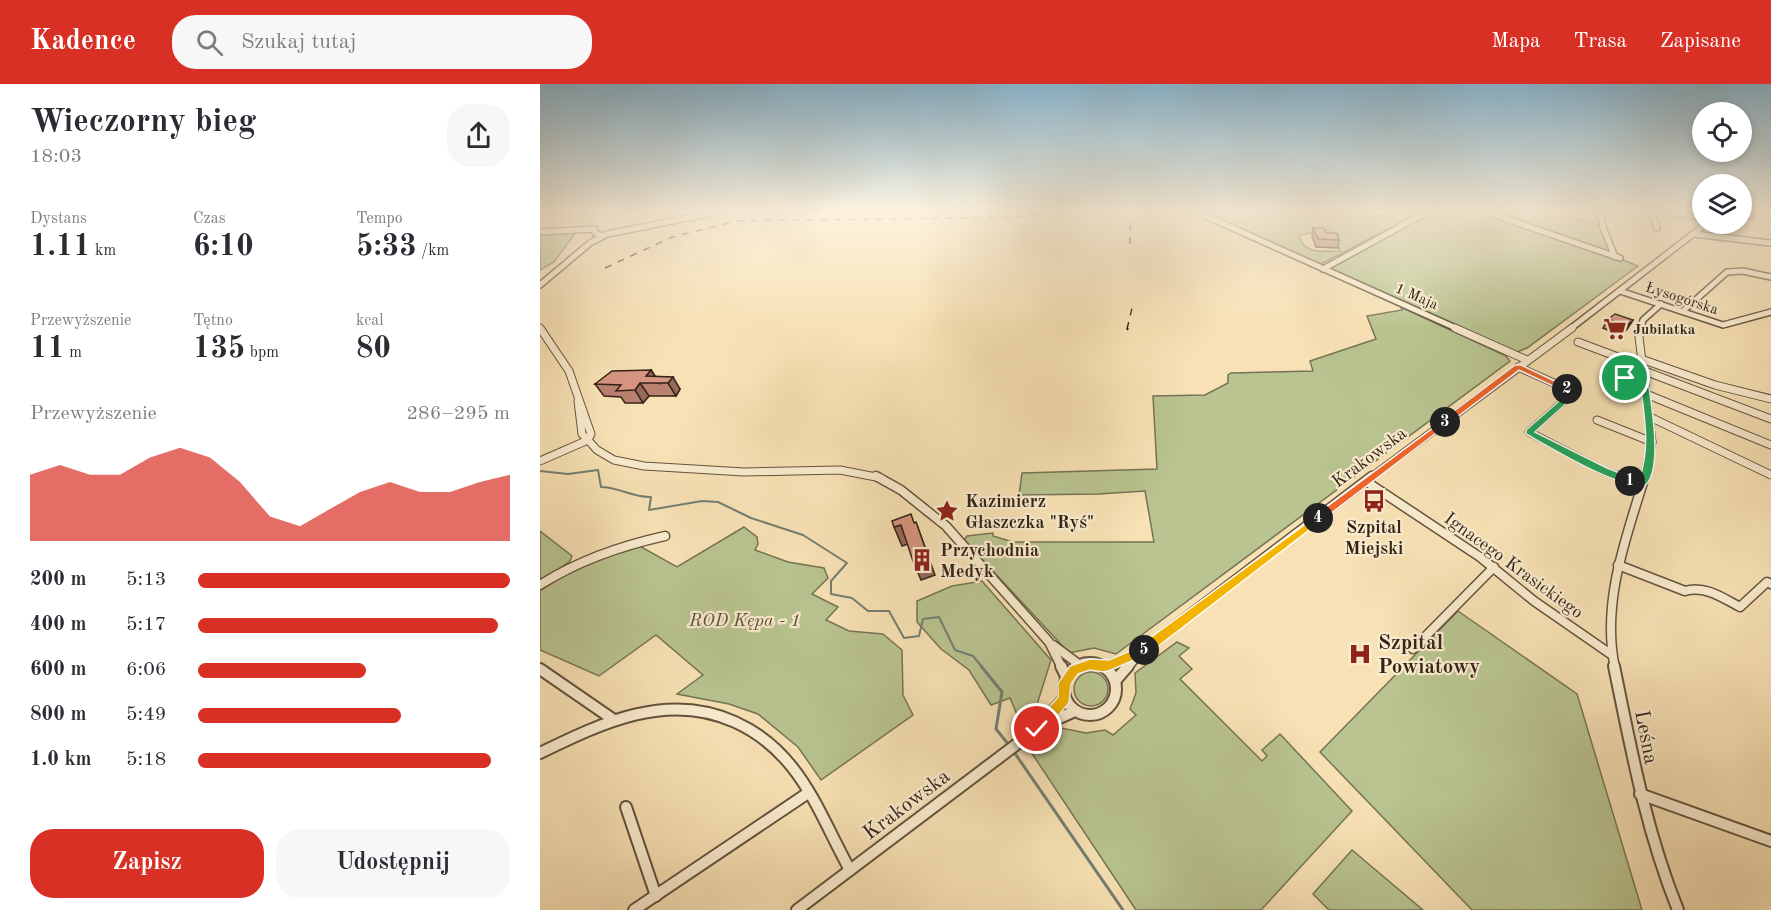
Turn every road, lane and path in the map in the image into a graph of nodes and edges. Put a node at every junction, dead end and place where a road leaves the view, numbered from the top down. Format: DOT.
graph roads {
  1 [pos="580,251"];
  2 [pos="1282,251"];
  3 [pos="1356,251"];
  4 [pos="1597,251"];
  5 [pos="1613,251"];
  6 [pos="1673,251"];
  7 [pos="1323,269"];
  8 [pos="1771,277"];
  9 [pos="540,285"];
  10 [pos="1620,291"];
  11 [pos="1661,304"];
  12 [pos="1683,311"];
  13 [pos="1771,312"];
  14 [pos="540,328"];
  15 [pos="1578,342"];
  16 [pos="1527,360"];
  17 [pos="1518,367"];
  18 [pos="1642,367"];
  19 [pos="1646,391"];
  20 [pos="1771,399"];
  21 [pos="1650,417"];
  22 [pos="1771,419"];
  23 [pos="1597,420"];
  24 [pos="588,440"];
  25 [pos="1652,442"];
  26 [pos="1771,445"];
  27 [pos="540,461"];
  28 [pos="1771,475"];
  29 [pos="1367,482"];
  30 [pos="1642,485"];
  31 [pos="665,536"];
  32 [pos="1617,565"];
  33 [pos="1494,567"];
  34 [pos="1771,584"];
  35 [pos="540,585"];
  36 [pos="1049,642"];
  37 [pos="1413,649"];
  38 [pos="1140,653"];
  39 [pos="1612,655"];
  40 [pos="1081,666"];
  41 [pos="1104,667"];
  42 [pos="540,669"];
  43 [pos="1067,678"];
  44 [pos="1116,680"];
  45 [pos="1064,699"];
  46 [pos="1075,711"];
  47 [pos="614,720"];
  48 [pos="1037,729"];
  49 [pos="540,753"];
  50 [pos="808,793"];
  51 [pos="1640,794"];
  52 [pos="626,807"];
  53 [pos="1771,841"];
  54 [pos="850,870"];
  55 [pos="656,896"];
  56 [pos="634,910"];
  57 [pos="797,910"];
  58 [pos="1678,910"];
  1 -- 9 [label="street"];
  2 -- 7 [label="street, 1 Maja"];
  3 -- 7 [label="street"];
  4 -- 5 [label="street"];
  6 -- 10 [label="street, Krakowska"];
  7 -- 16 [label="street, 1 Maja"];
  8 -- 12 [label="street"];
  10 -- 11 [label="street, Łysogórska"];
  10 -- 16 [label="street, Krakowska"];
  11 -- 12 [label="street, Łysogórska"];
  11 -- 18 [label="street, Leśna"];
  12 -- 13 [label="street, Łysogórska"];
  14 -- 24 [label="street"];
  15 -- 18 [label="street"];
  16 -- 17 [label="street, Krakowska"];
  17 -- 29 [label="street, Krakowska"];
  17 -- 30 [label="street"];
  18 -- 19 [label="street, Leśna"];
  18 -- 19 [label="street"];
  18 -- 20 [label="street"];
  18 -- 22 [label="street"];
  19 -- 21 [label="street, Leśna"];
  19 -- 26 [label="street"];
  21 -- 25 [label="street, Leśna"];
  21 -- 28 [label="street"];
  23 -- 25 [label="street"];
  24 -- 27 [label="street"];
  24 -- 36 [label="street"];
  25 -- 30 [label="street, Leśna"];
  29 -- 33 [label="street, Ignacego Krasickiego"];
  29 -- 38 [label="street, Krakowska"];
  30 -- 32 [label="street, Leśna"];
  31 -- 35 [label="street"];
  32 -- 34 [label="street"];
  32 -- 39 [label="street, Leśna"];
  33 -- 37 [label="street"];
  33 -- 39 [label="street, Ignacego Krasickiego"];
  36 -- 40 [label="street"];
  36 -- 43 [label="street"];
  38 -- 41 [label="street, Krakowska"];
  38 -- 44 [label="street, Krakowska"];
  39 -- 51 [label="street, Leśna"];
  40 -- 41 [label="street"];
  40 -- 43 [label="street"];
  41 -- 44 [label="street"];
  42 -- 47 [label="street"];
  43 -- 45 [label="street"];
  44 -- 46 [label="street"];
  45 -- 46 [label="street"];
  45 -- 48 [label="street, Krakowska"];
  46 -- 48 [label="street, Krakowska"];
  47 -- 49 [label="street"];
  47 -- 50 [label="street"];
  48 -- 54 [label="street, Krakowska"];
  50 -- 54 [label="street"];
  50 -- 55 [label="street"];
  51 -- 53 [label="street"];
  51 -- 58 [label="street, Leśna"];
  52 -- 55 [label="street"];
  54 -- 57 [label="street, Krakowska"];
  55 -- 56 [label="street"];
}
